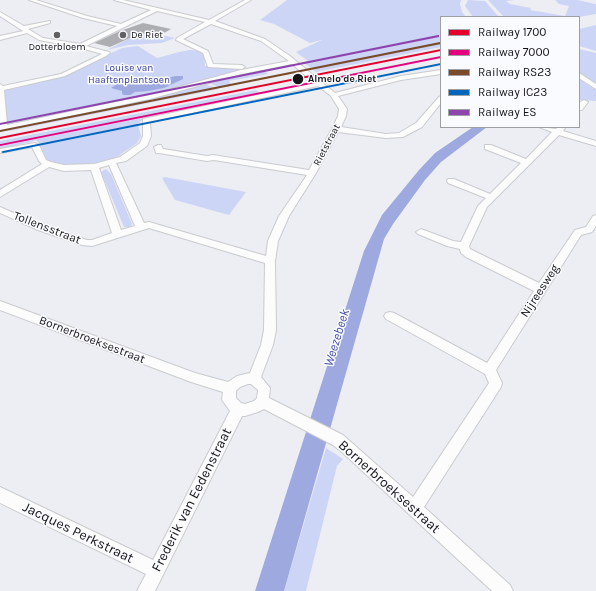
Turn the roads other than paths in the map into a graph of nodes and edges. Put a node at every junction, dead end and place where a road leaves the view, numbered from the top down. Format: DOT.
graph roads {
  1 [pos="31,0"];
  2 [pos="116,0"];
  3 [pos="249,0"];
  4 [pos="155,10"];
  5 [pos="0,14"];
  6 [pos="210,21"];
  7 [pos="48,22"];
  8 [pos="122,26"];
  9 [pos="26,29"];
  10 [pos="0,38"];
  11 [pos="81,46"];
  12 [pos="294,62"];
  13 [pos="253,69"];
  14 [pos="440,72"];
  15 [pos="580,75"];
  16 [pos="319,84"];
  17 [pos="596,87"];
  18 [pos="0,88"];
  19 [pos="334,95"];
  20 [pos="440,99"];
  21 [pos="2,129"];
  22 [pos="336,129"];
  23 [pos="560,129"];
  24 [pos="144,144"];
  25 [pos="596,144"];
  26 [pos="488,147"];
  27 [pos="0,151"];
  28 [pos="527,162"];
  29 [pos="112,163"];
  30 [pos="48,164"];
  31 [pos="94,167"];
  32 [pos="312,173"];
  33 [pos="451,181"];
  34 [pos="0,194"];
  35 [pos="492,197"];
  36 [pos="0,210"];
  37 [pos="596,218"];
  38 [pos="141,228"];
  39 [pos="592,231"];
  40 [pos="421,232"];
  41 [pos="118,235"];
  42 [pos="464,246"];
  43 [pos="270,261"];
  44 [pos="542,289"];
  45 [pos="0,305"];
  46 [pos="390,316"];
  47 [pos="489,370"];
  48 [pos="254,379"];
  49 [pos="230,388"];
  50 [pos="262,401"];
  51 [pos="238,409"];
  52 [pos="0,495"];
  53 [pos="414,509"];
  54 [pos="157,571"];
  55 [pos="146,591"];
  56 [pos="504,591"];
  1 -- 8 [label="street"];
  2 -- 4 [label="street, Rietstraat"];
  3 -- 6 [label="street"];
  4 -- 6 [label="street, Rietstraat"];
  4 -- 8 [label="street"];
  5 -- 9 [label="street"];
  6 -- 12 [label="street, Rietstraat"];
  6 -- 13 [label="street"];
  7 -- 9 [label="street"];
  8 -- 11 [label="street"];
  9 -- 10 [label="street"];
  9 -- 11 [label="street"];
  11 -- 18 [label="street"];
  12 -- 13 [label="street"];
  12 -- 16 [label="street, Rietstraat"];
  13 -- 21 [label="street"];
  14 -- 19 [label="street"];
  15 -- 17 [label="street"];
  16 -- 19 [label="street, Rietstraat"];
  16 -- 24 [label="street"];
  18 -- 21 [label="street"];
  19 -- 22 [label="street, Rietstraat"];
  20 -- 22 [label="street"];
  22 -- 32 [label="street, Rietstraat"];
  23 -- 25 [label="street"];
  23 -- 28 [label="street"];
  24 -- 29 [label="street"];
  24 -- 32 [label="street"];
  26 -- 28 [label="street"];
  27 -- 30 [label="street"];
  28 -- 35 [label="street"];
  29 -- 31 [label="street"];
  29 -- 38 [label="street"];
  30 -- 31 [label="street"];
  30 -- 34 [label="street"];
  31 -- 41 [label="street"];
  32 -- 43 [label="street, Rietstraat"];
  33 -- 35 [label="street"];
  35 -- 42 [label="street"];
  36 -- 41 [label="street, Tollensstraat"];
  37 -- 39 [label="street, Nijreesweg"];
  38 -- 41 [label="street, Tollensstraat"];
  38 -- 43 [label="street"];
  39 -- 44 [label="street, Nijreesweg"];
  40 -- 42 [label="street"];
  42 -- 44 [label="street"];
  43 -- 48 [label="street, Rietstraat"];
  44 -- 47 [label="street, Nijreesweg"];
  45 -- 49 [label="street, Bornerbroeksestraat"];
  46 -- 47 [label="street"];
  47 -- 53 [label="street"];
  48 -- 49 [label="street"];
  48 -- 50 [label="street"];
  49 -- 51 [label="street"];
  50 -- 51 [label="street"];
  50 -- 53 [label="street, Bornerbroeksestraat"];
  51 -- 54 [label="street, Frederik van Eedenstraat"];
  52 -- 54 [label="street, Jacques Perkstraat"];
  53 -- 56 [label="street, Bornerbroeksestraat"];
  54 -- 55 [label="street, Frederik van Eedenstraat"];
}
